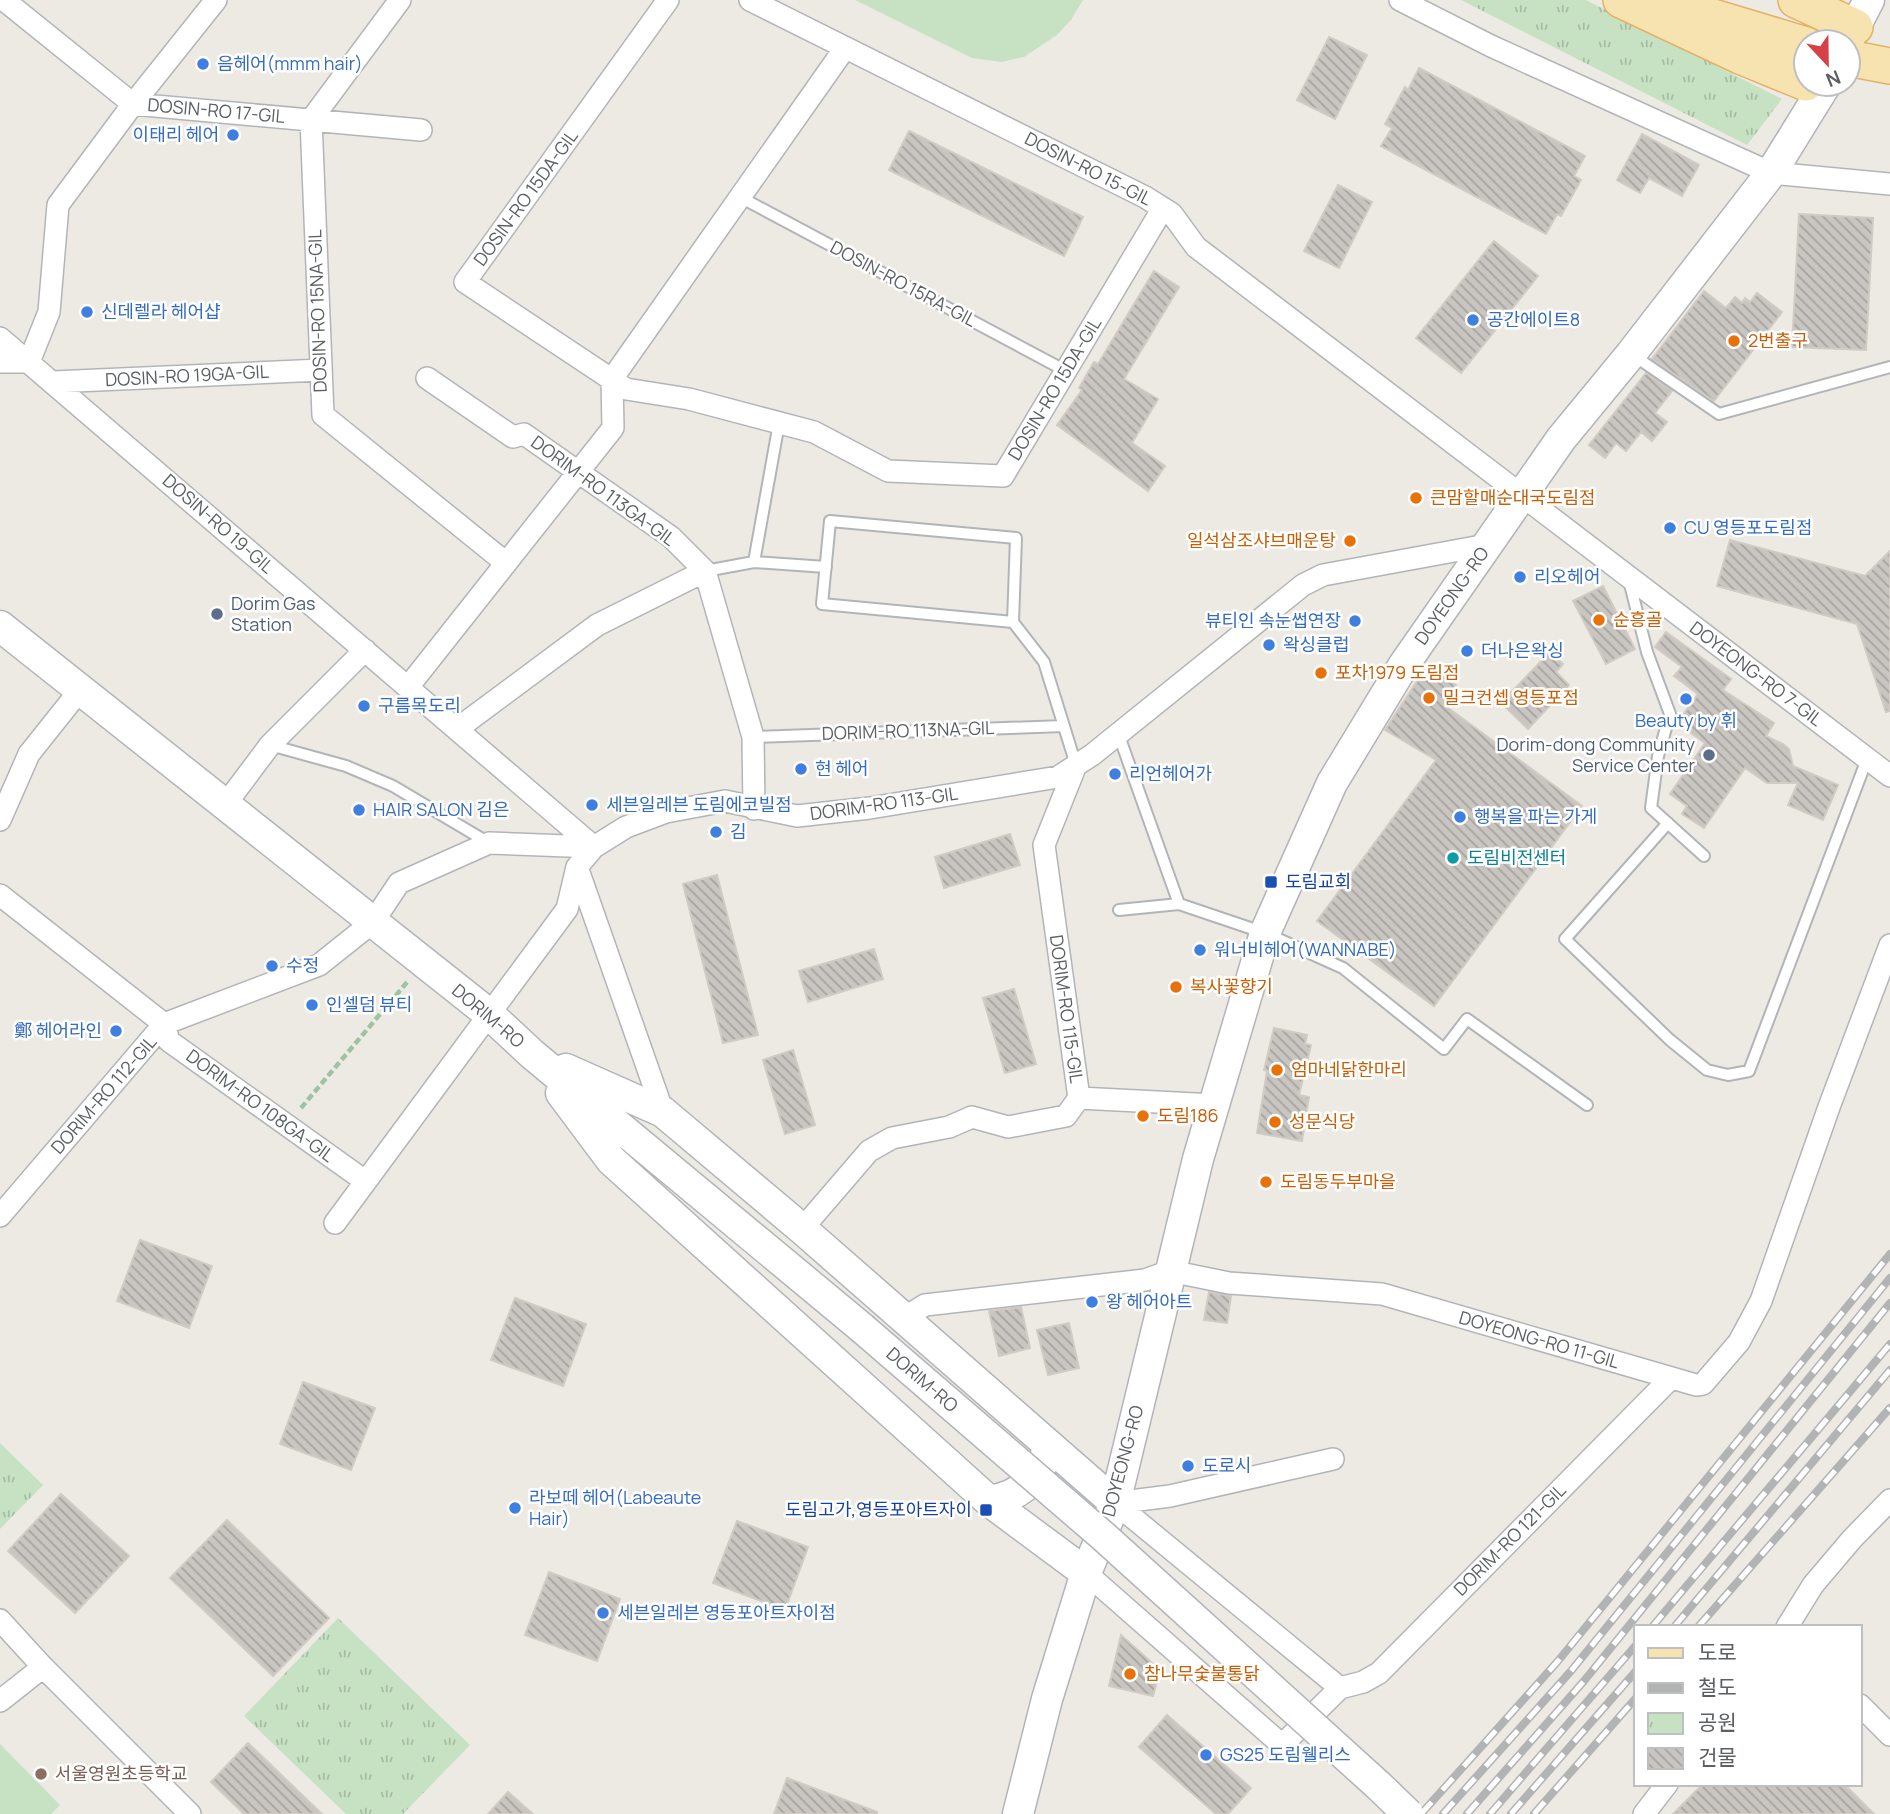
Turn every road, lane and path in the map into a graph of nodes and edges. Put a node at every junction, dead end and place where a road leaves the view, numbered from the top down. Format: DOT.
graph roads {
  1 [pos="4,0"];
  2 [pos="216,0"];
  3 [pos="400,0"];
  4 [pos="668,0"];
  5 [pos="750,0"];
  6 [pos="1400,0"];
  7 [pos="1621,0"];
  8 [pos="1667,0"];
  9 [pos="1796,0"];
  10 [pos="1858,22"];
  11 [pos="1792,41"];
  12 [pos="845,48"];
  13 [pos="1890,66"];
  14 [pos="1792,76"];
  15 [pos="1809,98"];
  16 [pos="134,104"];
  17 [pos="311,120"];
  18 [pos="421,130"];
  19 [pos="1771,173"];
  20 [pos="1890,184"];
  21 [pos="740,197"];
  22 [pos="1163,208"];
  23 [pos="0,338"];
  24 [pos="1631,354"];
  25 [pos="0,362"];
  26 [pos="29,362"];
  27 [pos="1890,367"];
  28 [pos="321,370"];
  29 [pos="1066,371"];
  30 [pos="427,378"];
  31 [pos="611,379"];
  32 [pos="53,382"];
  33 [pos="779,423"];
  34 [pos="578,472"];
  35 [pos="1522,496"];
  36 [pos="1487,545"];
  37 [pos="754,562"];
  38 [pos="506,563"];
  39 [pos="826,567"];
  40 [pos="705,571"];
  41 [pos="1628,577"];
  42 [pos="1013,622"];
  43 [pos="0,626"];
  44 [pos="365,650"];
  45 [pos="408,687"];
  46 [pos="80,690"];
  47 [pos="1064,726"];
  48 [pos="457,729"];
  49 [pos="1118,733"];
  50 [pos="753,737"];
  51 [pos="270,745"];
  52 [pos="1867,759"];
  53 [pos="1076,765"];
  54 [pos="1890,776"];
  55 [pos="225,805"];
  56 [pos="754,808"];
  57 [pos="0,820"];
  58 [pos="1668,823"];
  59 [pos="489,843"];
  60 [pos="594,847"];
  61 [pos="1704,856"];
  62 [pos="577,867"];
  63 [pos="0,895"];
  64 [pos="1179,904"];
  65 [pos="1119,910"];
  66 [pos="373,922"];
  67 [pos="1265,933"];
  68 [pos="1890,945"];
  69 [pos="423,962"];
  70 [pos="489,1014"];
  71 [pos="164,1024"];
  72 [pos="532,1054"];
  73 [pos="1079,1098"];
  74 [pos="1214,1105"];
  75 [pos="1587,1105"];
  76 [pos="663,1112"];
  77 [pos="287,1125"];
  78 [pos="365,1181"];
  79 [pos="0,1216"];
  80 [pos="335,1223"];
  81 [pos="803,1229"];
  82 [pos="1170,1271"];
  83 [pos="904,1318"];
  84 [pos="1671,1378"];
  85 [pos="1047,1443"];
  86 [pos="1333,1459"];
  87 [pos="1890,1500"];
  88 [pos="989,1502"];
  89 [pos="1115,1503"];
  90 [pos="1086,1573"];
  91 [pos="0,1620"];
  92 [pos="1788,1625"];
  93 [pos="43,1667"];
  94 [pos="1340,1688"];
  95 [pos="0,1701"];
  96 [pos="1862,1707"];
  97 [pos="1890,1735"];
  98 [pos="1665,1786"];
  99 [pos="190,1814"];
  100 [pos="1017,1814"];
  101 [pos="1408,1814"];
  102 [pos="1644,1814"];
  1 -- 16 [label="street, DOSIN-RO 17-GIL"];
  2 -- 16 [label="street"];
  3 -- 17 [label="street"];
  4 -- 31 [label="street, DOSIN-RO 15DA-GIL"];
  5 -- 12 [label="street, DOSIN-RO 15-GIL"];
  6 -- 19 [label="street"];
  7 -- 14 [label="main road"];
  8 -- 11 [label="main road"];
  9 -- 10 [label="main road"];
  10 -- 13 [label="main road"];
  12 -- 21 [label="street"];
  12 -- 22 [label="street, DOSIN-RO 15-GIL"];
  15 -- 19 [label="main road, DOYEONG-RO"];
  16 -- 17 [label="street, DOSIN-RO 17-GIL"];
  16 -- 26 [label="street"];
  17 -- 18 [label="street, DOSIN-RO 17-GIL"];
  17 -- 28 [label="street, DOSIN-RO 15NA-GIL"];
  19 -- 20 [label="street"];
  19 -- 24 [label="main road, DOYEONG-RO"];
  21 -- 29 [label="lane, DOSIN-RO 15RA-GIL"];
  21 -- 31 [label="street"];
  22 -- 29 [label="street, DOSIN-RO 15DA-GIL"];
  22 -- 35 [label="street, DOSIN-RO 15-GIL"];
  23 -- 26 [label="street, DOSIN-RO 19-GIL"];
  24 -- 27 [label="lane"];
  24 -- 35 [label="main road, DOYEONG-RO"];
  25 -- 26 [label="street"];
  26 -- 32 [label="street, DOSIN-RO 19-GIL"];
  28 -- 32 [label="street, DOSIN-RO 19GA-GIL"];
  28 -- 38 [label="street, DOSIN-RO 15NA-GIL"];
  29 -- 33 [label="street, DOSIN-RO 15DA-GIL"];
  30 -- 34 [label="street, DORIM-RO 113GA-GIL"];
  31 -- 33 [label="street, DOSIN-RO 15DA-GIL"];
  31 -- 34 [label="street"];
  32 -- 44 [label="street, DOSIN-RO 19-GIL"];
  33 -- 37 [label="lane"];
  34 -- 38 [label="street"];
  34 -- 40 [label="street, DORIM-RO 113GA-GIL"];
  35 -- 36 [label="main road, DOYEONG-RO"];
  35 -- 41 [label="street, DOYEONG-RO 7-GIL"];
  36 -- 49 [label="street, DORIM-RO 113-GIL"];
  36 -- 67 [label="main road, DOYEONG-RO"];
  37 -- 39 [label="lane"];
  37 -- 40 [label="lane"];
  38 -- 45 [label="street"];
  39 -- 42 [label="lane"];
  39 -- 42 [label="lane"];
  40 -- 48 [label="street"];
  40 -- 50 [label="street, DORIM-RO 113GA-GIL"];
  41 -- 52 [label="street, DOYEONG-RO 7-GIL"];
  41 -- 58 [label="lane"];
  42 -- 47 [label="lane"];
  43 -- 46 [label="main road, DORIM-RO"];
  44 -- 45 [label="street, DOSIN-RO 19-GIL"];
  44 -- 51 [label="street"];
  45 -- 48 [label="street, DOSIN-RO 19-GIL"];
  46 -- 55 [label="main road, DORIM-RO"];
  46 -- 57 [label="street"];
  47 -- 50 [label="lane, DORIM-RO 113NA-GIL"];
  47 -- 53 [label="lane"];
  48 -- 60 [label="street, DOSIN-RO 19-GIL"];
  49 -- 53 [label="street, DORIM-RO 113-GIL"];
  49 -- 64 [label="lane"];
  50 -- 56 [label="street, DORIM-RO 113GA-GIL"];
  51 -- 55 [label="street"];
  51 -- 59 [label="lane"];
  52 -- 54 [label="street, DOYEONG-RO 7-GIL"];
  52 -- 58 [label="lane"];
  53 -- 56 [label="street, DORIM-RO 113-GIL"];
  53 -- 73 [label="street, DORIM-RO 115-GIL"];
  55 -- 66 [label="main road, DORIM-RO"];
  56 -- 60 [label="street, DORIM-RO 113-GIL"];
  58 -- 61 [label="lane"];
  59 -- 60 [label="street"];
  59 -- 66 [label="street"];
  60 -- 62 [label="street, DORIM-RO 113-GIL"];
  62 -- 70 [label="street, DORIM-RO 113-GIL"];
  62 -- 76 [label="street"];
  63 -- 71 [label="street, DORIM-RO 108GA-GIL"];
  64 -- 65 [label="lane"];
  64 -- 67 [label="lane"];
  66 -- 69 [label="main road, DORIM-RO"];
  66 -- 71 [label="street, DORIM-RO 112-GIL"];
  67 -- 74 [label="main road, DOYEONG-RO"];
  67 -- 75 [label="lane"];
  68 -- 84 [label="street, DOYEONG-RO 11-GIL"];
  69 -- 70 [label="main road, DORIM-RO"];
  69 -- 77 [label="path"];
  70 -- 72 [label="main road, DORIM-RO"];
  70 -- 78 [label="street"];
  71 -- 77 [label="street, DORIM-RO 108GA-GIL"];
  71 -- 79 [label="street, DORIM-RO 112-GIL"];
  72 -- 76 [label="main road"];
  72 -- 88 [label="main road"];
  72 -- 101 [label="main road, DORIM-RO, bridge"];
  73 -- 74 [label="street"];
  73 -- 81 [label="street, DORIM-RO 115-GIL"];
  74 -- 82 [label="main road, DOYEONG-RO"];
  76 -- 81 [label="main road"];
  77 -- 78 [label="street, DORIM-RO 108GA-GIL"];
  78 -- 80 [label="street"];
  81 -- 83 [label="main road"];
  82 -- 83 [label="street, DOYEONG-RO 11-GIL"];
  82 -- 84 [label="street, DOYEONG-RO 11-GIL"];
  82 -- 89 [label="main road, DOYEONG-RO"];
  83 -- 85 [label="main road"];
  84 -- 94 [label="street, DORIM-RO 121-GIL"];
  85 -- 88 [label="main road"];
  85 -- 89 [label="main road"];
  86 -- 89 [label="street"];
  87 -- 92 [label="street"];
  88 -- 90 [label="main road"];
  89 -- 90 [label="main road, DOYEONG-RO"];
  89 -- 94 [label="street"];
  90 -- 94 [label="street"];
  90 -- 100 [label="main road, DOYEONG-RO"];
  91 -- 93 [label="street"];
  93 -- 95 [label="street"];
  93 -- 99 [label="street"];
  96 -- 97 [label="street"];
  98 -- 102 [label="street"];
}
